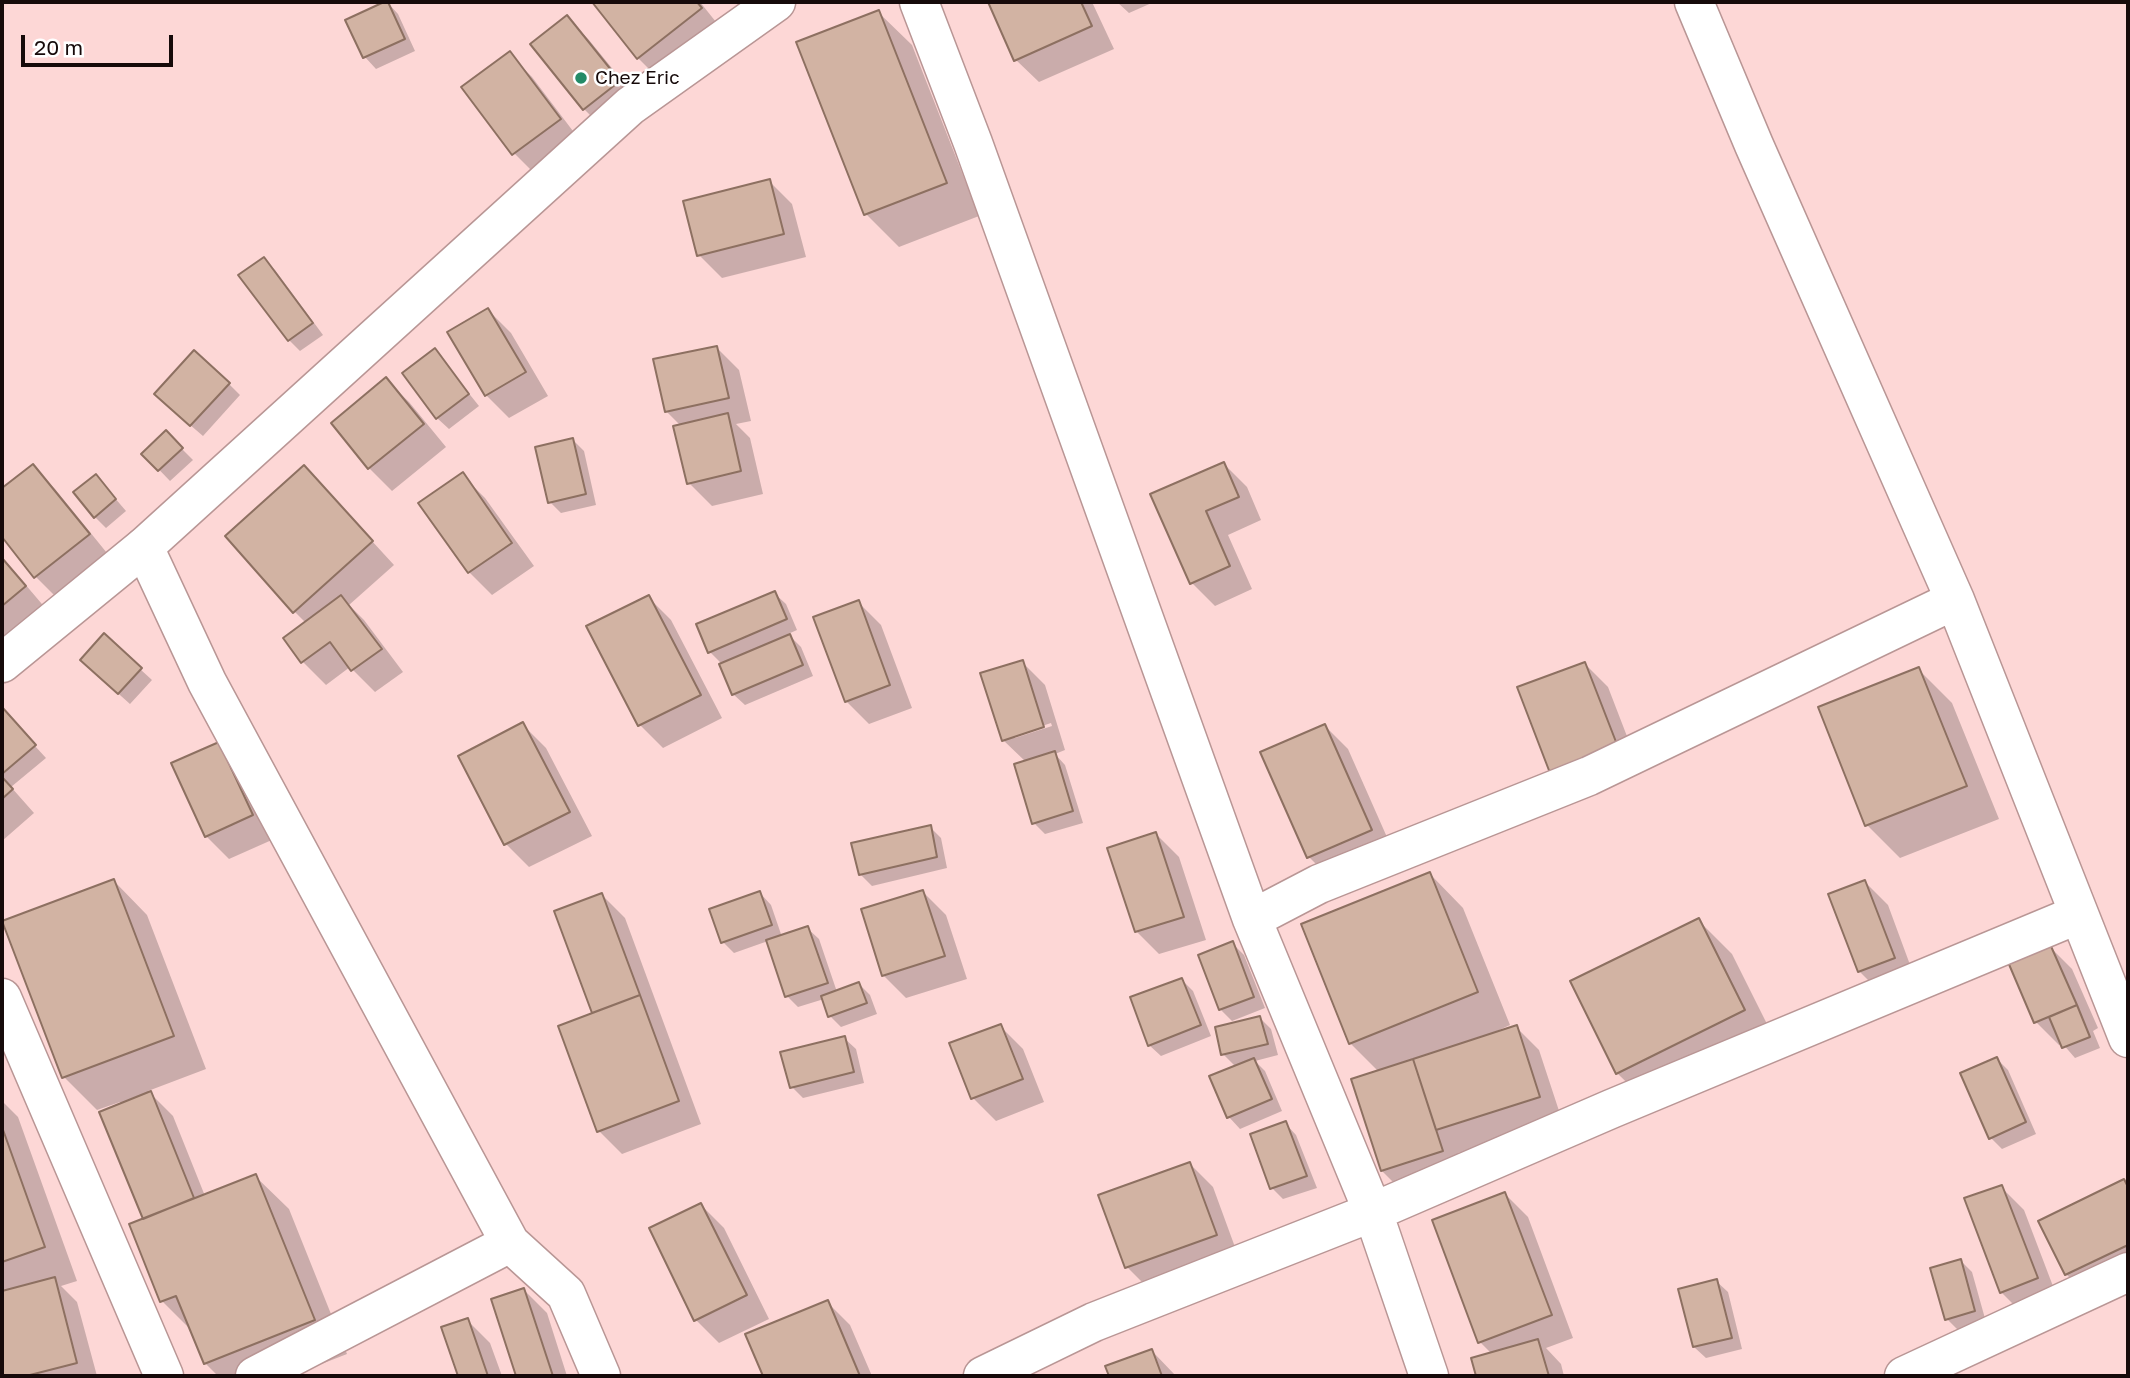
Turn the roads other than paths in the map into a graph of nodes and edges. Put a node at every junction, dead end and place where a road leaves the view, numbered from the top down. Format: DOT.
graph roads {
  1 [pos="776,2"];
  2 [pos="919,2"];
  3 [pos="1694,2"];
  4 [pos="144,547"];
  5 [pos="1955,600"];
  6 [pos="2,663"];
  7 [pos="2079,914"];
  8 [pos="1252,919"];
  9 [pos="2,998"];
  10 [pos="2128,1038"];
  11 [pos="1373,1212"];
  12 [pos="510,1243"];
  13 [pos="2128,1272"];
  14 [pos="164,1376"];
  15 [pos="255,1376"];
  16 [pos="601,1376"];
  17 [pos="983,1376"];
  18 [pos="1429,1376"];
  19 [pos="1903,1376"];
  1 -- 4 [label="street"];
  2 -- 8 [label="street"];
  3 -- 5 [label="street"];
  4 -- 6 [label="street"];
  4 -- 12 [label="street"];
  5 -- 7 [label="street"];
  5 -- 8 [label="street"];
  7 -- 10 [label="street"];
  7 -- 11 [label="street"];
  8 -- 11 [label="street"];
  9 -- 14 [label="street"];
  11 -- 17 [label="street"];
  11 -- 18 [label="street"];
  12 -- 15 [label="street"];
  12 -- 16 [label="street"];
  13 -- 19 [label="street"];
}
